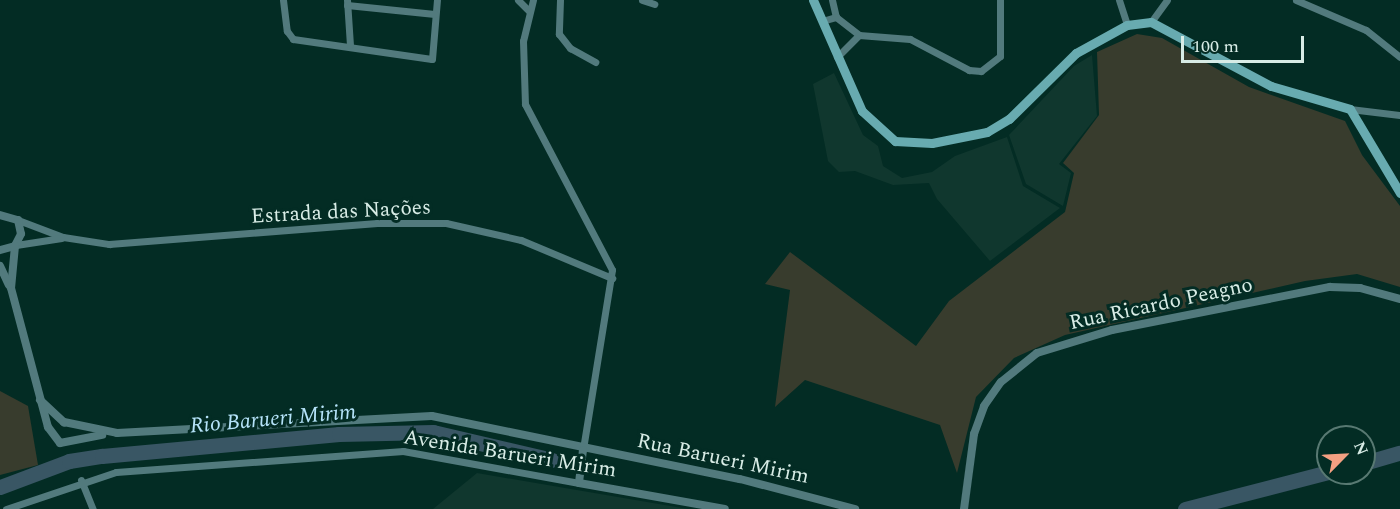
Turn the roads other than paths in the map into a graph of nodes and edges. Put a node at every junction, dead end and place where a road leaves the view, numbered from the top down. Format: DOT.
graph roads {
  1 [pos="283,0"];
  2 [pos="437,0"];
  3 [pos="518,0"];
  4 [pos="533,0"];
  5 [pos="560,0"];
  6 [pos="642,0"];
  7 [pos="813,0"];
  8 [pos="832,0"];
  9 [pos="1000,0"];
  10 [pos="1167,0"];
  11 [pos="1296,0"];
  12 [pos="347,2"];
  13 [pos="1118,3"];
  14 [pos="654,4"];
  15 [pos="529,11"];
  16 [pos="435,14"];
  17 [pos="836,17"];
  18 [pos="822,21"];
  19 [pos="1151,22"];
  20 [pos="1127,25"];
  21 [pos="859,35"];
  22 [pos="350,45"];
  23 [pos="837,57"];
  24 [pos="1400,57"];
  25 [pos="595,62"];
  26 [pos="1350,109"];
  27 [pos="1400,115"];
  28 [pos="1382,166"];
  29 [pos="1400,184"];
  30 [pos="1400,193"];
  31 [pos="1,214"];
  32 [pos="18,220"];
  33 [pos="63,237"];
  34 [pos="15,245"];
  35 [pos="0,250"];
  36 [pos="0,266"];
  37 [pos="612,278"];
  38 [pos="11,288"];
  39 [pos="1400,299"];
  40 [pos="40,400"];
  41 [pos="117,433"];
  42 [pos="583,450"];
  43 [pos="81,480"];
  44 [pos="579,483"];
  45 [pos="6,509"];
  46 [pos="93,509"];
  47 [pos="725,509"];
  48 [pos="855,509"];
  49 [pos="964,509"];
  1 -- 22 [label="street"];
  2 -- 16 [label="street"];
  3 -- 15 [label="street"];
  4 -- 15 [label="street"];
  5 -- 25 [label="street"];
  6 -- 14 [label="street"];
  7 -- 18 [label="main road"];
  8 -- 17 [label="street"];
  9 -- 21 [label="street"];
  10 -- 19 [label="street"];
  11 -- 24 [label="street"];
  12 -- 16 [label="street"];
  12 -- 22 [label="street"];
  13 -- 20 [label="street"];
  15 -- 37 [label="street"];
  16 -- 22 [label="street"];
  17 -- 18 [label="street"];
  17 -- 21 [label="street"];
  18 -- 23 [label="main road"];
  19 -- 20 [label="main road"];
  19 -- 26 [label="main road"];
  20 -- 23 [label="main road"];
  21 -- 23 [label="street"];
  26 -- 27 [label="street"];
  26 -- 28 [label="main road"];
  28 -- 29 [label="main road"];
  28 -- 30 [label="main road"];
  31 -- 32 [label="street"];
  32 -- 33 [label="street, Estrada das Nações"];
  32 -- 34 [label="street"];
  33 -- 34 [label="street, Estrada das Nações"];
  33 -- 37 [label="street, Estrada das Nações"];
  34 -- 35 [label="street"];
  34 -- 38 [label="street"];
  36 -- 38 [label="street"];
  37 -- 42 [label="street"];
  38 -- 40 [label="street"];
  39 -- 49 [label="street, Rua Ricardo Peagno"];
  40 -- 41 [label="street, Avenida Barueri Mirim"];
  40 -- 41 [label="street, Avenida Barueri Mirim"];
  41 -- 42 [label="street, Avenida Barueri Mirim"];
  42 -- 44 [label="street"];
  42 -- 48 [label="street, Rua Barueri Mirim"];
  43 -- 44 [label="street, Avenida Barueri Mirim"];
  43 -- 45 [label="street, Avenida Barueri Mirim"];
  43 -- 46 [label="street"];
  44 -- 47 [label="street, Avenida Barueri Mirim"];
}
